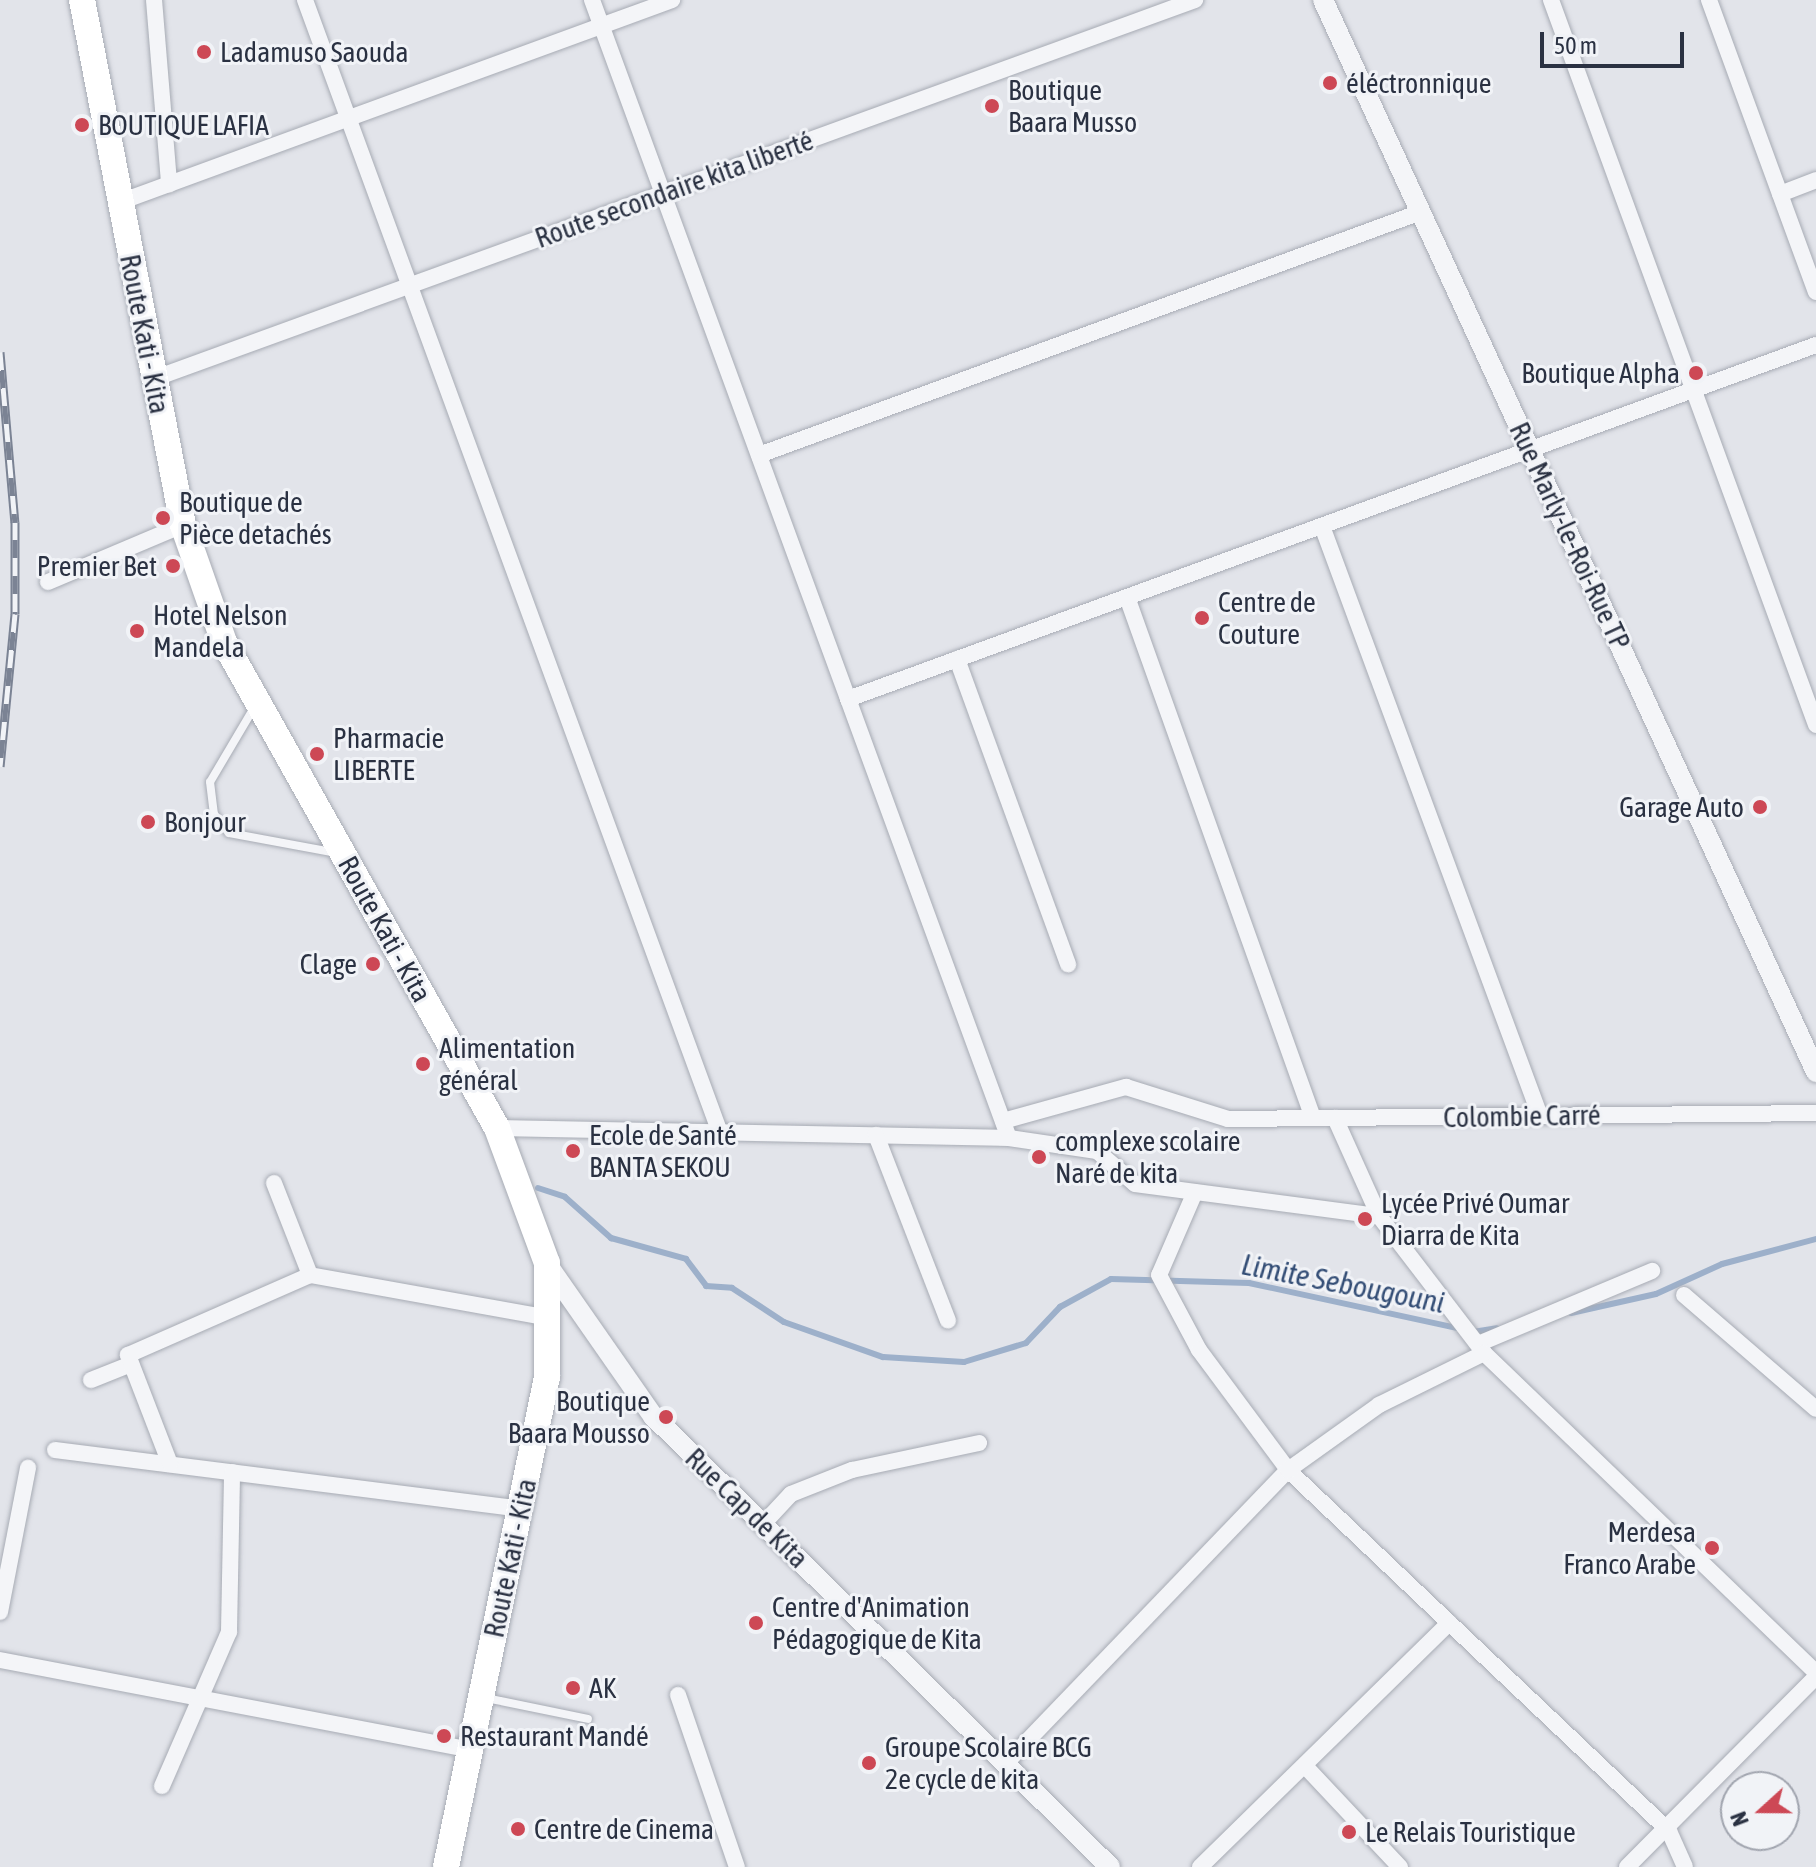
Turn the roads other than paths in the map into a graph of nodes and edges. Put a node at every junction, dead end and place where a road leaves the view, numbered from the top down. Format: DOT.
graph roads {
  1 [pos="82,0"];
  2 [pos="154,0"];
  3 [pos="305,0"];
  4 [pos="592,0"];
  5 [pos="672,0"];
  6 [pos="1195,0"];
  7 [pos="1323,0"];
  8 [pos="1551,0"];
  9 [pos="1709,0"];
  10 [pos="601,26"];
  11 [pos="349,118"];
  12 [pos="1816,180"];
  13 [pos="169,184"];
  14 [pos="663,193"];
  15 [pos="1780,194"];
  16 [pos="120,202"];
  17 [pos="1421,212"];
  18 [pos="410,285"];
  19 [pos="1816,292"];
  20 [pos="1816,345"];
  21 [pos="153,379"];
  22 [pos="1694,390"];
  23 [pos="1530,450"];
  24 [pos="759,455"];
  25 [pos="183,525"];
  26 [pos="1322,526"];
  27 [pos="48,582"];
  28 [pos="1127,597"];
  29 [pos="957,659"];
  30 [pos="848,699"];
  31 [pos="258,702"];
  32 [pos="1816,725"];
  33 [pos="343,855"];
  34 [pos="1068,964"];
  35 [pos="1816,1072"];
  36 [pos="1816,1113"];
  37 [pos="1540,1116"];
  38 [pos="1313,1118"];
  39 [pos="1335,1118"];
  40 [pos="1003,1121"];
  41 [pos="497,1128"];
  42 [pos="719,1130"];
  43 [pos="876,1135"];
  44 [pos="1009,1138"];
  45 [pos="274,1183"];
  46 [pos="1195,1192"];
  47 [pos="1379,1216"];
  48 [pos="547,1263"];
  49 [pos="1652,1271"];
  50 [pos="310,1275"];
  51 [pos="1684,1295"];
  52 [pos="550,1318"];
  53 [pos="948,1321"];
  54 [pos="1481,1349"];
  55 [pos="131,1364"];
  56 [pos="91,1380"];
  57 [pos="1816,1409"];
  58 [pos="979,1443"];
  59 [pos="55,1450"];
  60 [pos="170,1464"];
  61 [pos="28,1468"];
  62 [pos="1288,1470"];
  63 [pos="232,1472"];
  64 [pos="520,1509"];
  65 [pos="763,1524"];
  66 [pos="0,1612"];
  67 [pos="1449,1623"];
  68 [pos="0,1660"];
  69 [pos="1816,1675"];
  70 [pos="678,1695"];
  71 [pos="481,1697"];
  72 [pos="200,1698"];
  73 [pos="588,1719"];
  74 [pos="470,1750"];
  75 [pos="1007,1762"];
  76 [pos="1305,1766"];
  77 [pos="162,1786"];
  78 [pos="1669,1831"];
  79 [pos="446,1867"];
  80 [pos="737,1867"];
  81 [pos="1110,1867"];
  82 [pos="1200,1867"];
  83 [pos="1400,1867"];
  84 [pos="1627,1867"];
  85 [pos="1685,1867"];
  1 -- 16 [label="main road, Route Kati - Kita"];
  2 -- 13 [label="street"];
  3 -- 11 [label="street"];
  4 -- 10 [label="street"];
  5 -- 10 [label="street"];
  6 -- 14 [label="street, Route secondaire kita liberté"];
  7 -- 17 [label="street, Rue Marly-le-Roi-Rue TP"];
  8 -- 22 [label="street"];
  9 -- 15 [label="street"];
  10 -- 11 [label="street"];
  10 -- 14 [label="street"];
  11 -- 13 [label="street"];
  11 -- 18 [label="street"];
  12 -- 15 [label="street"];
  13 -- 16 [label="street"];
  14 -- 18 [label="street, Route secondaire kita liberté"];
  14 -- 24 [label="street"];
  15 -- 19 [label="street"];
  16 -- 21 [label="main road, Route Kati - Kita"];
  17 -- 23 [label="street, Rue Marly-le-Roi-Rue TP"];
  17 -- 24 [label="street"];
  18 -- 21 [label="street, Route secondaire kita liberté"];
  18 -- 42 [label="street"];
  20 -- 22 [label="street"];
  21 -- 25 [label="main road, Route Kati - Kita"];
  22 -- 23 [label="street"];
  22 -- 32 [label="street"];
  23 -- 26 [label="street"];
  23 -- 35 [label="street, Rue Marly-le-Roi-Rue TP"];
  24 -- 30 [label="street"];
  25 -- 27 [label="street"];
  25 -- 31 [label="main road, Route Kati - Kita"];
  26 -- 28 [label="street"];
  26 -- 37 [label="street"];
  28 -- 29 [label="street"];
  28 -- 38 [label="street"];
  29 -- 30 [label="street"];
  29 -- 34 [label="street"];
  30 -- 40 [label="street"];
  31 -- 33 [label="main road, Route Kati - Kita"];
  31 -- 33 [label="lane"];
  33 -- 41 [label="main road, Route Kati - Kita"];
  36 -- 37 [label="street, Colombie Carré"];
  37 -- 39 [label="street, Colombie Carré"];
  38 -- 39 [label="street, Colombie Carré"];
  38 -- 40 [label="street, Colombie Carré"];
  39 -- 47 [label="street"];
  40 -- 44 [label="street"];
  41 -- 42 [label="street"];
  41 -- 48 [label="main road, Route Kati - Kita"];
  42 -- 43 [label="street"];
  43 -- 44 [label="street"];
  43 -- 53 [label="street"];
  44 -- 46 [label="street"];
  45 -- 50 [label="street"];
  46 -- 47 [label="street"];
  46 -- 62 [label="street"];
  47 -- 54 [label="street"];
  48 -- 52 [label="main road, Route Kati - Kita"];
  48 -- 65 [label="street, Rue Cap de Kita"];
  49 -- 54 [label="street"];
  50 -- 52 [label="street"];
  50 -- 55 [label="street"];
  51 -- 57 [label="street"];
  52 -- 64 [label="main road, Route Kati - Kita"];
  54 -- 62 [label="street"];
  54 -- 69 [label="street"];
  55 -- 56 [label="street"];
  55 -- 60 [label="street"];
  58 -- 65 [label="street"];
  59 -- 60 [label="street"];
  60 -- 63 [label="street"];
  61 -- 66 [label="street"];
  62 -- 67 [label="street"];
  62 -- 75 [label="street"];
  63 -- 64 [label="street"];
  63 -- 72 [label="street"];
  64 -- 71 [label="main road, Route Kati - Kita"];
  65 -- 75 [label="street, Rue Cap de Kita"];
  67 -- 76 [label="street"];
  67 -- 78 [label="street"];
  68 -- 72 [label="street"];
  69 -- 78 [label="street"];
  70 -- 80 [label="street"];
  71 -- 73 [label="lane"];
  71 -- 74 [label="main road, Route Kati - Kita"];
  72 -- 74 [label="street"];
  72 -- 77 [label="street"];
  74 -- 79 [label="main road, Route Kati - Kita"];
  75 -- 81 [label="street, Rue Cap de Kita"];
  76 -- 82 [label="street"];
  76 -- 83 [label="street"];
  78 -- 84 [label="street"];
  78 -- 85 [label="street"];
}
